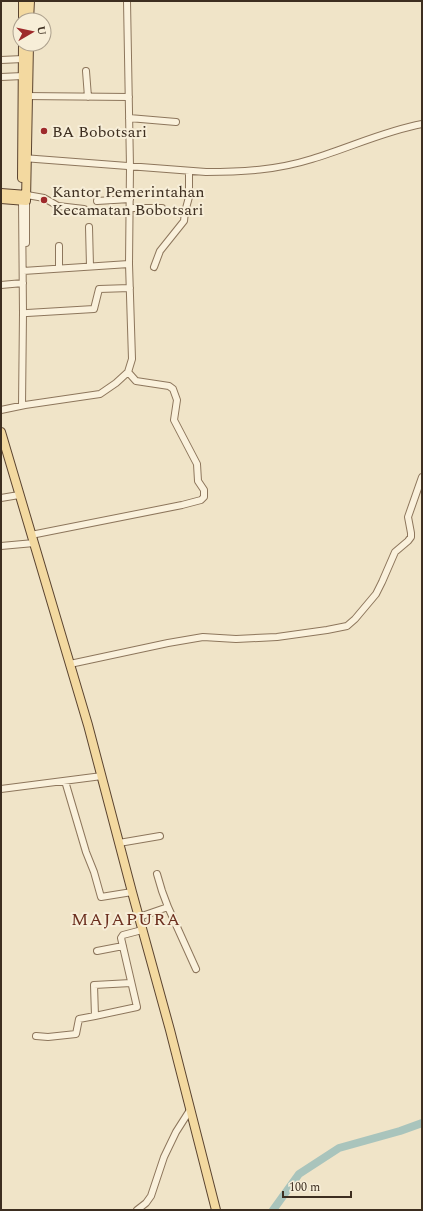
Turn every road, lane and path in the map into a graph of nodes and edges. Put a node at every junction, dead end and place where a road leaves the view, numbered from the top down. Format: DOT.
graph roads {
  1 [pos="24,1"];
  2 [pos="30,1"];
  3 [pos="127,1"];
  4 [pos="23,12"];
  5 [pos="29,12"];
  6 [pos="25,52"];
  7 [pos="26,52"];
  8 [pos="23,59"];
  9 [pos="1,60"];
  10 [pos="86,71"];
  11 [pos="23,76"];
  12 [pos="1,77"];
  13 [pos="25,96"];
  14 [pos="88,97"];
  15 [pos="129,97"];
  16 [pos="129,118"];
  17 [pos="176,122"];
  18 [pos="422,124"];
  19 [pos="25,158"];
  20 [pos="130,167"];
  21 [pos="189,171"];
  22 [pos="1,193"];
  23 [pos="24,198"];
  24 [pos="1,199"];
  25 [pos="130,199"];
  26 [pos="97,201"];
  27 [pos="130,208"];
  28 [pos="162,208"];
  29 [pos="84,209"];
  30 [pos="89,228"];
  31 [pos="59,246"];
  32 [pos="129,264"];
  33 [pos="90,266"];
  34 [pos="154,267"];
  35 [pos="59,268"];
  36 [pos="25,271"];
  37 [pos="23,283"];
  38 [pos="1,286"];
  39 [pos="130,288"];
  40 [pos="27,313"];
  41 [pos="128,372"];
  42 [pos="23,405"];
  43 [pos="1,410"];
  44 [pos="1,432"];
  45 [pos="422,477"];
  46 [pos="19,495"];
  47 [pos="1,498"];
  48 [pos="32,539"];
  49 [pos="1,546"];
  50 [pos="70,664"];
  51 [pos="102,776"];
  52 [pos="65,781"];
  53 [pos="1,789"];
  54 [pos="160,836"];
  55 [pos="119,843"];
  56 [pos="158,874"];
  57 [pos="132,892"];
  58 [pos="168,906"];
  59 [pos="139,917"];
  60 [pos="142,930"];
  61 [pos="123,946"];
  62 [pos="97,951"];
  63 [pos="196,969"];
  64 [pos="131,983"];
  65 [pos="95,1016"];
  66 [pos="36,1036"];
  67 [pos="190,1110"];
  68 [pos="137,1210"];
  69 [pos="216,1210"];
  1 -- 4 [label="main road"];
  2 -- 5 [label="main road"];
  3 -- 15 [label="street"];
  6 -- 8 [label="main road"];
  7 -- 13 [label="main road"];
  8 -- 9 [label="street"];
  8 -- 11 [label="main road"];
  10 -- 14 [label="street"];
  11 -- 12 [label="street"];
  11 -- 13 [label="main road"];
  13 -- 14 [label="street"];
  13 -- 19 [label="main road"];
  14 -- 15 [label="street"];
  15 -- 16 [label="street"];
  16 -- 17 [label="street"];
  16 -- 20 [label="street"];
  18 -- 21 [label="street"];
  19 -- 20 [label="street"];
  19 -- 23 [label="main road"];
  20 -- 21 [label="street"];
  20 -- 25 [label="street"];
  21 -- 34 [label="street"];
  22 -- 23 [label="main road"];
  23 -- 24 [label="main road"];
  23 -- 29 [label="street"];
  23 -- 36 [label="street"];
  25 -- 26 [label="street"];
  25 -- 27 [label="street"];
  27 -- 28 [label="street"];
  27 -- 32 [label="street"];
  30 -- 33 [label="street"];
  31 -- 35 [label="street"];
  32 -- 33 [label="street"];
  32 -- 39 [label="street"];
  33 -- 35 [label="street"];
  35 -- 36 [label="street"];
  36 -- 37 [label="street"];
  36 -- 40 [label="street"];
  37 -- 38 [label="street"];
  37 -- 42 [label="street"];
  39 -- 40 [label="street"];
  39 -- 41 [label="street"];
  40 -- 42 [label="street"];
  41 -- 42 [label="street"];
  41 -- 48 [label="street"];
  42 -- 43 [label="street"];
  44 -- 46 [label="main road"];
  45 -- 50 [label="street"];
  46 -- 47 [label="street"];
  46 -- 48 [label="main road"];
  48 -- 49 [label="street"];
  48 -- 50 [label="main road"];
  50 -- 51 [label="main road"];
  51 -- 52 [label="street"];
  51 -- 55 [label="main road"];
  52 -- 53 [label="street"];
  52 -- 57 [label="street"];
  54 -- 55 [label="street"];
  55 -- 57 [label="main road"];
  56 -- 58 [label="street"];
  57 -- 59 [label="main road"];
  58 -- 59 [label="street"];
  58 -- 63 [label="street"];
  59 -- 60 [label="main road"];
  60 -- 61 [label="street"];
  60 -- 67 [label="main road"];
  61 -- 62 [label="street"];
  61 -- 64 [label="street"];
  64 -- 65 [label="street"];
  64 -- 65 [label="street"];
  65 -- 66 [label="street"];
  67 -- 68 [label="street"];
  67 -- 69 [label="main road"];
}
